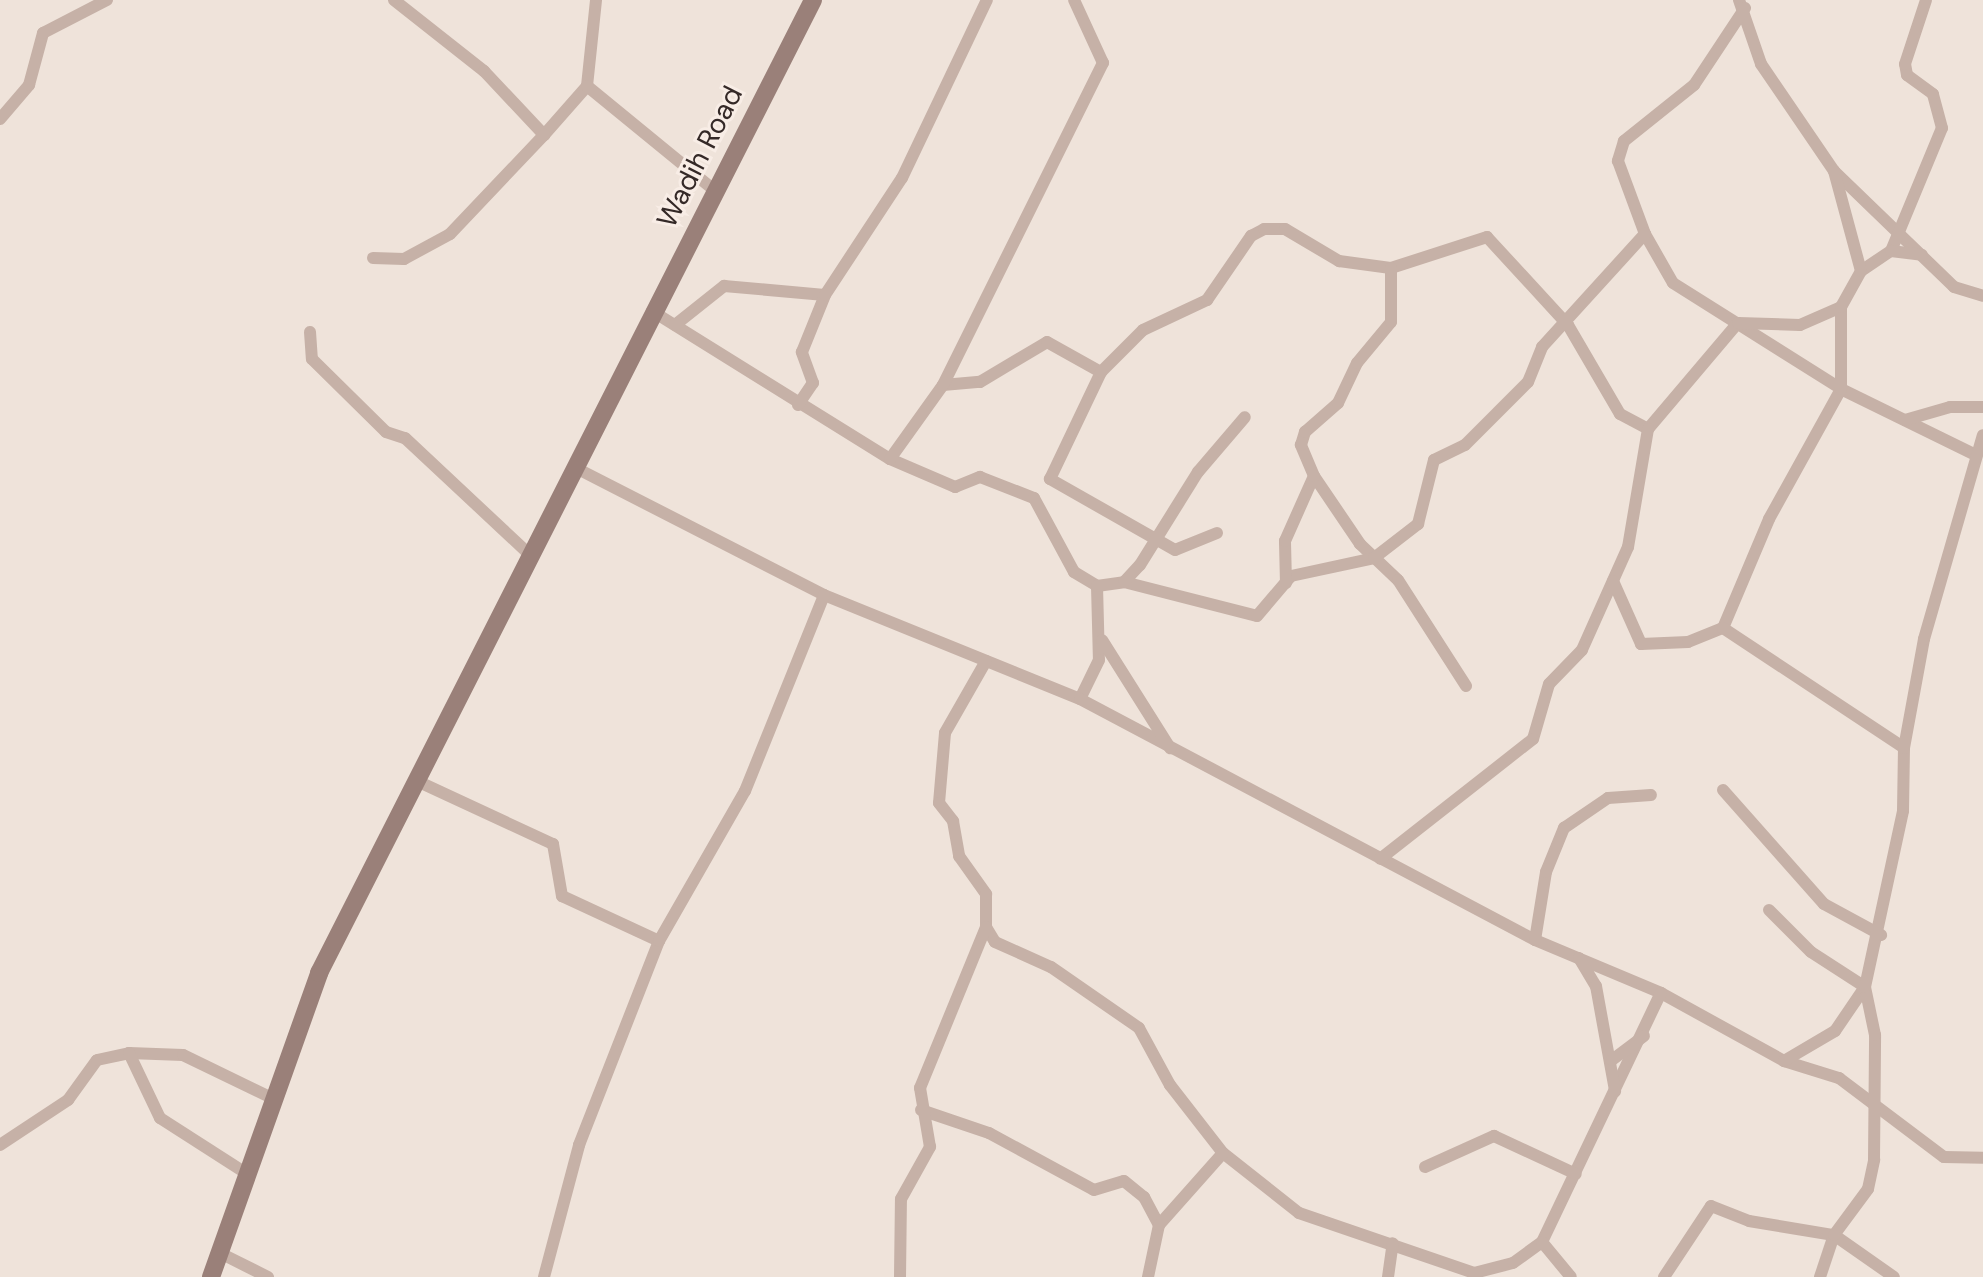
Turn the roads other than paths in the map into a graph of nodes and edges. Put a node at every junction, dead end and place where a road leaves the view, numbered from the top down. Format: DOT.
graph roads {
  1 [pos="107,0"];
  2 [pos="394,0"];
  3 [pos="596,0"];
  4 [pos="813,0"];
  5 [pos="987,0"];
  6 [pos="1074,0"];
  7 [pos="1926,0"];
  8 [pos="1742,4"];
  9 [pos="587,86"];
  10 [pos="0,119"];
  11 [pos="544,135"];
  12 [pos="1834,171"];
  13 [pos="714,190"];
  14 [pos="1902,231"];
  15 [pos="1645,234"];
  16 [pos="1891,251"];
  17 [pos="1922,255"];
  18 [pos="373,258"];
  19 [pos="1391,268"];
  20 [pos="1861,271"];
  21 [pos="825,295"];
  22 [pos="1983,296"];
  23 [pos="1841,307"];
  24 [pos="652,311"];
  25 [pos="1738,323"];
  26 [pos="675,325"];
  27 [pos="1568,325"];
  28 [pos="310,332"];
  29 [pos="1101,372"];
  30 [pos="943,385"];
  31 [pos="1841,389"];
  32 [pos="798,405"];
  33 [pos="1983,407"];
  34 [pos="1245,417"];
  35 [pos="1905,420"];
  36 [pos="1648,429"];
  37 [pos="1983,435"];
  38 [pos="1976,455"];
  39 [pos="890,459"];
  40 [pos="574,467"];
  41 [pos="1314,476"];
  42 [pos="1976,478"];
  43 [pos="1050,479"];
  44 [pos="1034,498"];
  45 [pos="1217,533"];
  46 [pos="1154,543"];
  47 [pos="529,554"];
  48 [pos="1374,558"];
  49 [pos="1613,581"];
  50 [pos="1124,582"];
  51 [pos="1286,583"];
  52 [pos="1097,586"];
  53 [pos="824,595"];
  54 [pos="1723,628"];
  55 [pos="1102,640"];
  56 [pos="986,661"];
  57 [pos="1466,686"];
  58 [pos="1080,699"];
  59 [pos="1904,748"];
  60 [pos="1171,749"];
  61 [pos="417,781"];
  62 [pos="1723,790"];
  63 [pos="1651,795"];
  64 [pos="1380,859"];
  65 [pos="1769,910"];
  66 [pos="986,927"];
  67 [pos="1881,935"];
  68 [pos="1535,940"];
  69 [pos="659,941"];
  70 [pos="1579,958"];
  71 [pos="1865,987"];
  72 [pos="1661,993"];
  73 [pos="1646,1035"];
  74 [pos="129,1053"];
  75 [pos="1612,1060"];
  76 [pos="1784,1061"];
  77 [pos="1615,1091"];
  78 [pos="1871,1096"];
  79 [pos="272,1098"];
  80 [pos="921,1110"];
  81 [pos="0,1145"];
  82 [pos="1223,1153"];
  83 [pos="1983,1158"];
  84 [pos="1425,1167"];
  85 [pos="244,1172"];
  86 [pos="1576,1174"];
  87 [pos="1159,1225"];
  88 [pos="1834,1235"];
  89 [pos="1542,1242"];
  90 [pos="1393,1243"];
  91 [pos="218,1252"];
  92 [pos="1569,1276"];
  93 [pos="211,1277"];
  94 [pos="268,1277"];
  95 [pos="544,1277"];
  96 [pos="900,1277"];
  97 [pos="1148,1277"];
  98 [pos="1388,1277"];
  99 [pos="1664,1277"];
  100 [pos="1820,1277"];
  101 [pos="1894,1277"];
  1 -- 10 [label="street"];
  2 -- 11 [label="street"];
  3 -- 9 [label="street"];
  4 -- 13 [label="street, Wadih Road"];
  5 -- 21 [label="street"];
  6 -- 30 [label="street"];
  7 -- 14 [label="street"];
  8 -- 12 [label="street"];
  8 -- 15 [label="street"];
  9 -- 11 [label="street"];
  9 -- 13 [label="street"];
  11 -- 18 [label="street"];
  12 -- 14 [label="street"];
  12 -- 20 [label="street"];
  13 -- 24 [label="street, Wadih Road"];
  14 -- 16 [label="street"];
  14 -- 17 [label="street"];
  15 -- 25 [label="street"];
  15 -- 27 [label="street"];
  16 -- 17 [label="street"];
  16 -- 20 [label="street"];
  17 -- 22 [label="street"];
  19 -- 27 [label="street"];
  19 -- 29 [label="street"];
  19 -- 41 [label="street"];
  20 -- 23 [label="street"];
  21 -- 26 [label="street"];
  21 -- 32 [label="street"];
  23 -- 25 [label="street"];
  23 -- 31 [label="street"];
  24 -- 26 [label="street"];
  24 -- 40 [label="street, Wadih Road"];
  25 -- 31 [label="street"];
  25 -- 36 [label="street"];
  26 -- 32 [label="street"];
  27 -- 36 [label="street"];
  27 -- 48 [label="street"];
  28 -- 47 [label="street"];
  29 -- 30 [label="street"];
  29 -- 43 [label="street"];
  30 -- 39 [label="street"];
  31 -- 35 [label="street"];
  31 -- 54 [label="street"];
  32 -- 39 [label="street"];
  33 -- 35 [label="street"];
  34 -- 46 [label="street"];
  35 -- 38 [label="street"];
  36 -- 49 [label="street"];
  37 -- 38 [label="street"];
  38 -- 42 [label="street"];
  39 -- 44 [label="street"];
  40 -- 47 [label="street, Wadih Road"];
  40 -- 53 [label="street"];
  41 -- 48 [label="street"];
  41 -- 51 [label="street"];
  42 -- 59 [label="street"];
  43 -- 44 [label="street"];
  43 -- 46 [label="street"];
  44 -- 52 [label="street"];
  45 -- 46 [label="street"];
  46 -- 50 [label="street"];
  47 -- 61 [label="street, Wadih Road"];
  48 -- 51 [label="street"];
  48 -- 57 [label="street"];
  49 -- 54 [label="street"];
  49 -- 64 [label="street"];
  50 -- 51 [label="street"];
  50 -- 52 [label="street"];
  52 -- 55 [label="street"];
  53 -- 56 [label="street"];
  53 -- 69 [label="street"];
  54 -- 59 [label="street"];
  55 -- 58 [label="street"];
  55 -- 60 [label="street"];
  56 -- 58 [label="street"];
  56 -- 66 [label="street"];
  58 -- 60 [label="street"];
  59 -- 67 [label="street"];
  60 -- 64 [label="street"];
  61 -- 69 [label="street"];
  61 -- 79 [label="street, Wadih Road"];
  62 -- 67 [label="street"];
  63 -- 68 [label="street"];
  64 -- 68 [label="street"];
  65 -- 71 [label="street"];
  66 -- 80 [label="street"];
  66 -- 82 [label="street"];
  67 -- 71 [label="street"];
  68 -- 70 [label="street"];
  69 -- 95 [label="street"];
  70 -- 72 [label="street"];
  70 -- 75 [label="street"];
  71 -- 76 [label="street"];
  71 -- 78 [label="street"];
  72 -- 73 [label="street"];
  72 -- 76 [label="street"];
  73 -- 75 [label="street"];
  73 -- 77 [label="street"];
  74 -- 79 [label="street"];
  74 -- 81 [label="street"];
  74 -- 85 [label="street"];
  75 -- 77 [label="street"];
  76 -- 78 [label="street"];
  77 -- 86 [label="street"];
  78 -- 83 [label="street"];
  78 -- 88 [label="street"];
  79 -- 85 [label="street, Wadih Road"];
  80 -- 87 [label="street"];
  80 -- 96 [label="street"];
  82 -- 87 [label="street"];
  82 -- 90 [label="street"];
  84 -- 86 [label="street"];
  85 -- 91 [label="street, Wadih Road"];
  86 -- 89 [label="street"];
  87 -- 97 [label="street"];
  88 -- 99 [label="street"];
  88 -- 100 [label="street"];
  88 -- 101 [label="street"];
  89 -- 90 [label="street"];
  89 -- 92 [label="street"];
  90 -- 98 [label="street"];
  91 -- 93 [label="street, Wadih Road"];
  91 -- 94 [label="street"];
}
